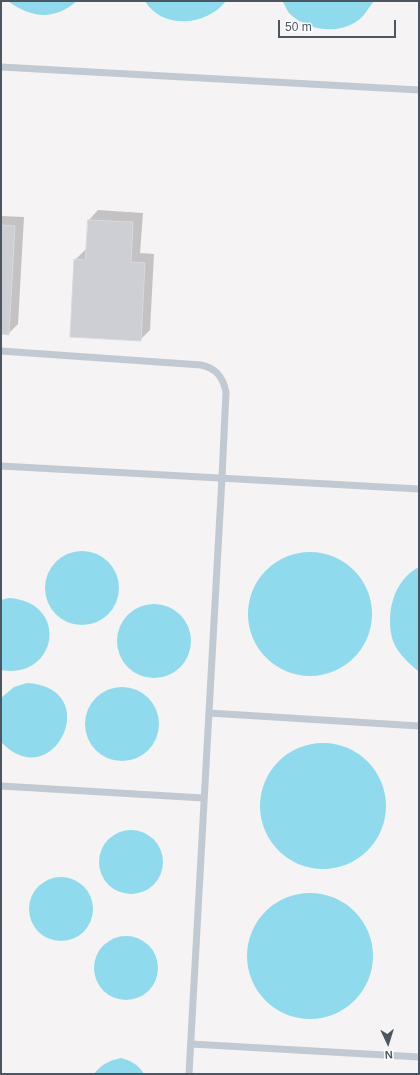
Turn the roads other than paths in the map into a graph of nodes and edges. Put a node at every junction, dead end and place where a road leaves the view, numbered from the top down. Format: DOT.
graph roads {
  1 [pos="1,67"];
  2 [pos="419,90"];
  3 [pos="1,350"];
  4 [pos="1,466"];
  5 [pos="222,477"];
  6 [pos="419,489"];
  7 [pos="209,713"];
  8 [pos="419,726"];
  9 [pos="1,786"];
  10 [pos="203,798"];
  11 [pos="191,1044"];
  12 [pos="419,1057"];
  13 [pos="189,1074"];
  1 -- 2 [label="lane"];
  3 -- 5 [label="lane"];
  4 -- 5 [label="lane"];
  5 -- 6 [label="lane"];
  5 -- 7 [label="lane"];
  7 -- 8 [label="lane"];
  7 -- 10 [label="lane"];
  9 -- 10 [label="lane"];
  10 -- 11 [label="lane"];
  11 -- 12 [label="lane"];
  11 -- 13 [label="lane"];
}
